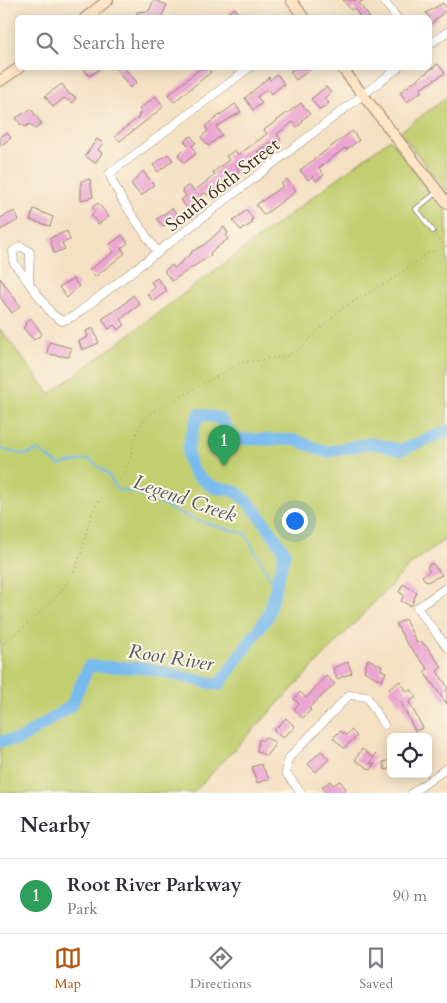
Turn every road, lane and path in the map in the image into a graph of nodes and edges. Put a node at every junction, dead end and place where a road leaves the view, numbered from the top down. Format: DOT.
graph roads {
  1 [pos="108,0"];
  2 [pos="291,0"];
  3 [pos="383,0"];
  4 [pos="89,15"];
  5 [pos="302,15"];
  6 [pos="395,15"];
  7 [pos="447,32"];
  8 [pos="432,43"];
  9 [pos="16,70"];
  10 [pos="246,70"];
  11 [pos="344,70"];
  12 [pos="395,70"];
  13 [pos="0,82"];
  14 [pos="363,95"];
  15 [pos="438,191"];
  16 [pos="447,203"];
  17 [pos="433,231"];
  18 [pos="446,246"];
  19 [pos="158,253"];
  20 [pos="29,280"];
  21 [pos="447,587"];
  22 [pos="0,646"];
  23 [pos="447,647"];
  24 [pos="384,725"];
  25 [pos="447,768"];
  26 [pos="301,793"];
  27 [pos="412,793"];
  1 -- 4 [label="street"];
  2 -- 5 [label="street"];
  3 -- 6 [label="street"];
  7 -- 8 [label="street"];
  9 -- 13 [label="street"];
  10 -- 19 [label="street"];
  11 -- 14 [label="street"];
  12 -- 14 [label="street, South 66th Street"];
  14 -- 15 [label="street"];
  14 -- 19 [label="street, South 66th Street"];
  15 -- 16 [label="street"];
  15 -- 17 [label="lane"];
  17 -- 18 [label="path"];
  18 -- 22 [label="path"];
  19 -- 20 [label="street, South 66th Street"];
  21 -- 23 [label="street"];
  24 -- 26 [label="street"];
  25 -- 27 [label="street"];
}
